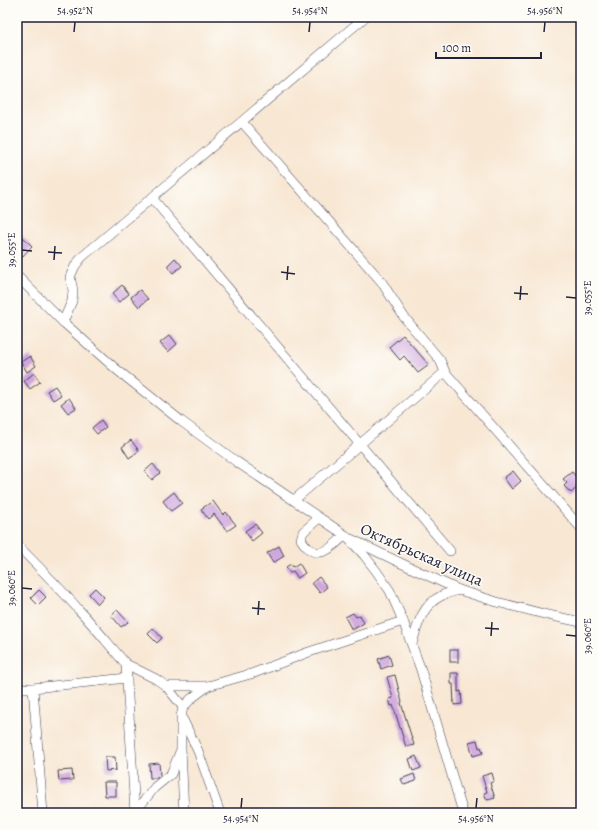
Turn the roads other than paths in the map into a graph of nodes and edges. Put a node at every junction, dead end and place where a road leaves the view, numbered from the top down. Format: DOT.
graph roads {
  1 [pos="365,17"];
  2 [pos="242,122"];
  3 [pos="152,198"];
  4 [pos="18,280"];
  5 [pos="63,322"];
  6 [pos="445,372"];
  7 [pos="360,444"];
  8 [pos="294,500"];
  9 [pos="319,518"];
  10 [pos="581,528"];
  11 [pos="345,535"];
  12 [pos="17,545"];
  13 [pos="450,551"];
  14 [pos="459,590"];
  15 [pos="404,621"];
  16 [pos="581,622"];
  17 [pos="412,644"];
  18 [pos="126,664"];
  19 [pos="127,678"];
  20 [pos="166,686"];
  21 [pos="208,686"];
  22 [pos="17,688"];
  23 [pos="33,688"];
  24 [pos="183,706"];
  25 [pos="181,717"];
  26 [pos="181,749"];
  27 [pos="135,812"];
  28 [pos="43,813"];
  29 [pos="184,813"];
  30 [pos="220,813"];
  31 [pos="463,813"];
  1 -- 2 [label="street"];
  2 -- 3 [label="street"];
  2 -- 6 [label="street"];
  3 -- 5 [label="street"];
  3 -- 7 [label="street"];
  4 -- 5 [label="street"];
  5 -- 8 [label="street"];
  6 -- 7 [label="street"];
  6 -- 10 [label="street"];
  7 -- 8 [label="street"];
  7 -- 13 [label="street"];
  8 -- 9 [label="street"];
  9 -- 11 [label="street"];
  9 -- 11 [label="street"];
  11 -- 14 [label="street, Октябрьская улица"];
  11 -- 15 [label="street"];
  12 -- 18 [label="street"];
  14 -- 16 [label="street, Октябрьская улица"];
  14 -- 17 [label="street"];
  15 -- 17 [label="street"];
  15 -- 21 [label="street"];
  17 -- 31 [label="street"];
  18 -- 19 [label="street"];
  18 -- 20 [label="street"];
  19 -- 23 [label="street"];
  19 -- 27 [label="street"];
  20 -- 21 [label="street"];
  20 -- 24 [label="street"];
  21 -- 24 [label="street"];
  22 -- 23 [label="street"];
  23 -- 28 [label="street"];
  24 -- 25 [label="street"];
  25 -- 26 [label="street"];
  25 -- 30 [label="street"];
  26 -- 27 [label="street"];
  26 -- 29 [label="street"];
}
